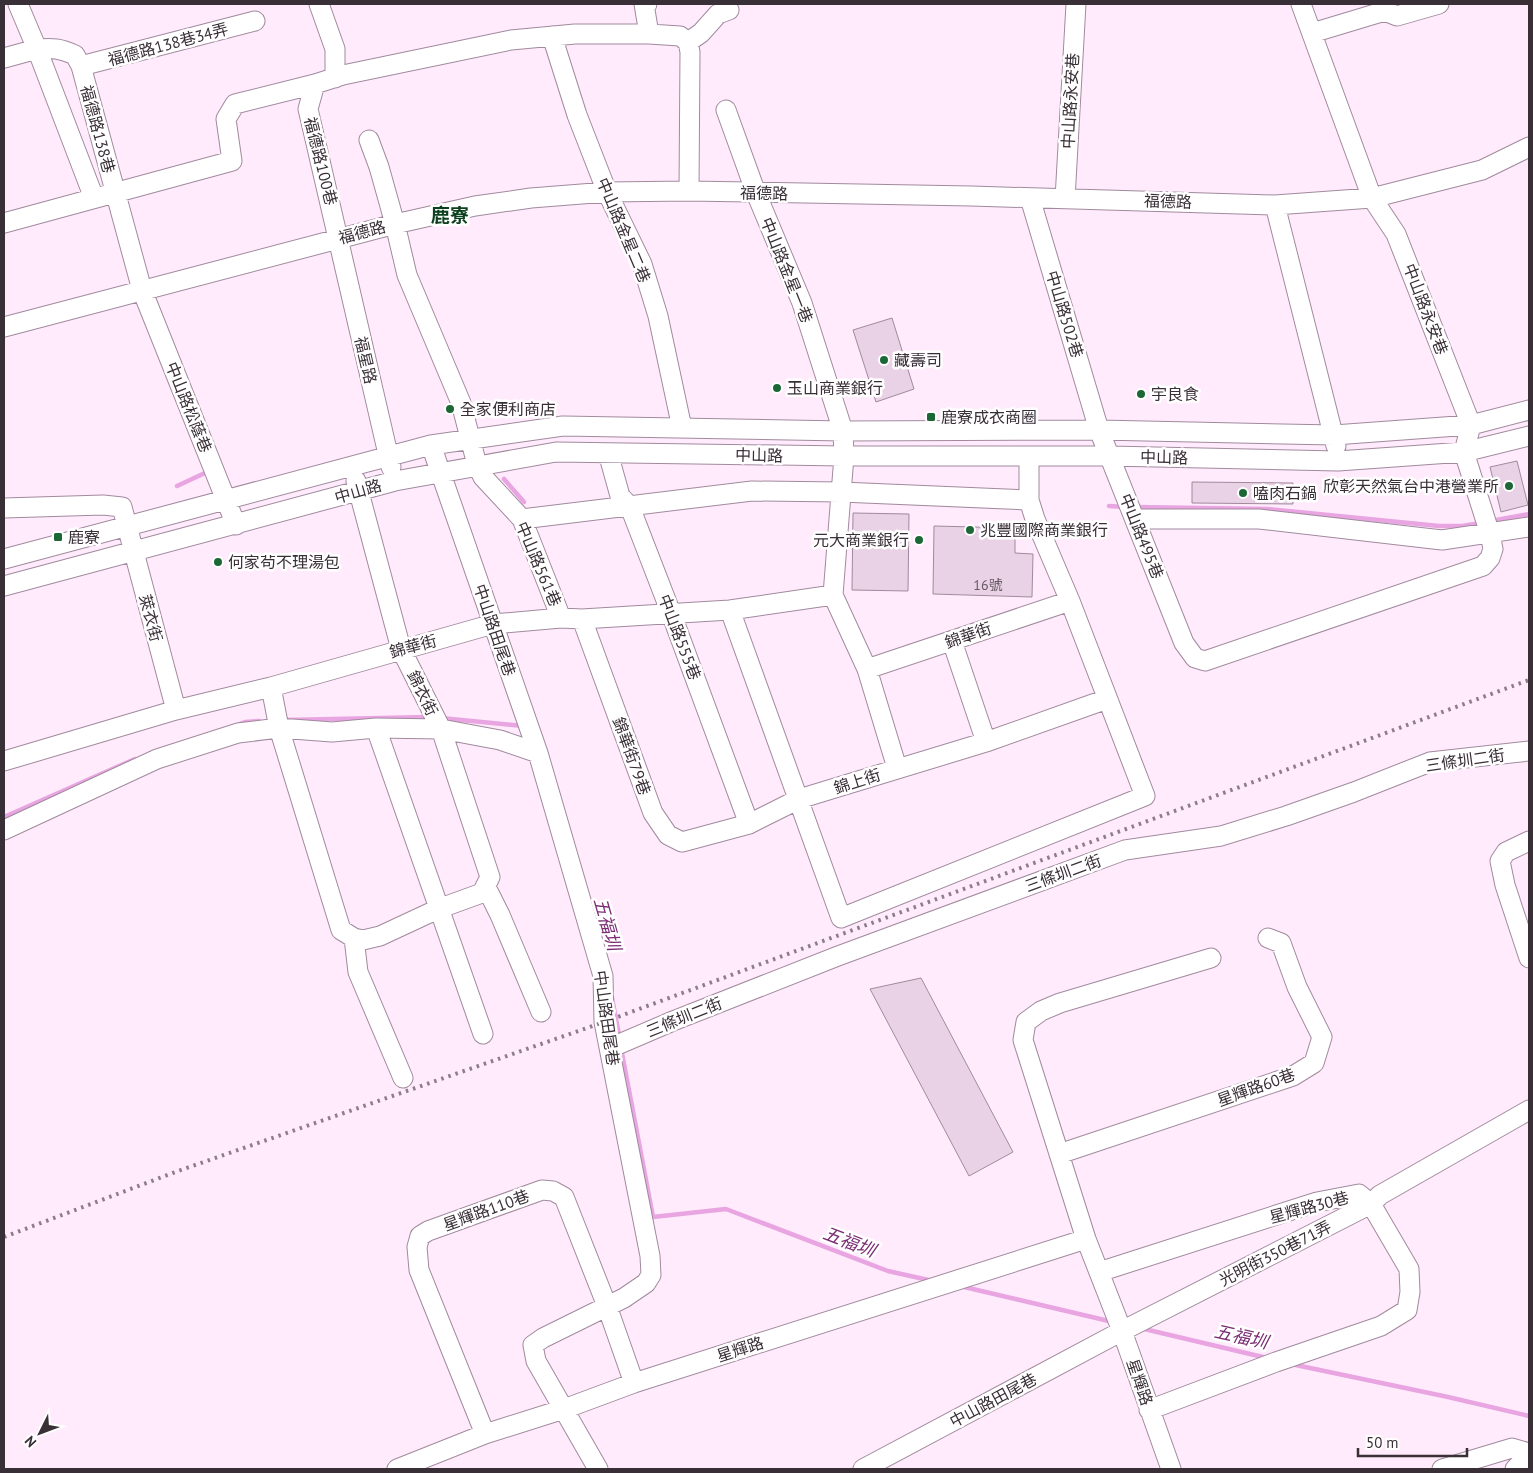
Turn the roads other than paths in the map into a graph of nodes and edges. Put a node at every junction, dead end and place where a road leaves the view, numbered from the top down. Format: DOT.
graph roads {
  1 [pos="18,4"];
  2 [pos="319,4"];
  3 [pos="647,4"];
  4 [pos="1076,4"];
  5 [pos="1301,4"];
  6 [pos="1439,4"];
  7 [pos="729,10"];
  8 [pos="255,21"];
  9 [pos="1312,33"];
  10 [pos="649,34"];
  11 [pos="552,36"];
  12 [pos="688,42"];
  13 [pos="37,49"];
  14 [pos="4,58"];
  15 [pos="81,66"];
  16 [pos="335,78"];
  17 [pos="315,84"];
  18 [pos="726,110"];
  19 [pos="369,140"];
  20 [pos="1529,147"];
  21 [pos="689,191"];
  22 [pos="115,192"];
  23 [pos="607,192"];
  24 [pos="756,193"];
  25 [pos="94,198"];
  26 [pos="1030,198"];
  27 [pos="1065,198"];
  28 [pos="1372,198"];
  29 [pos="1275,204"];
  30 [pos="4,223"];
  31 [pos="395,224"];
  32 [pos="339,239"];
  33 [pos="142,290"];
  34 [pos="4,327"];
  35 [pos="1529,410"];
  36 [pos="1471,425"];
  37 [pos="682,428"];
  38 [pos="1099,430"];
  39 [pos="843,431"];
  40 [pos="1334,435"];
  41 [pos="1529,436"];
  42 [pos="469,439"];
  43 [pos="431,445"];
  44 [pos="1464,452"];
  45 [pos="608,453"];
  46 [pos="844,456"];
  47 [pos="1030,456"];
  48 [pos="1109,456"];
  49 [pos="388,457"];
  50 [pos="1338,461"];
  51 [pos="353,466"];
  52 [pos="477,466"];
  53 [pos="441,472"];
  54 [pos="395,481"];
  55 [pos="359,492"];
  56 [pos="841,492"];
  57 [pos="226,500"];
  58 [pos="1029,500"];
  59 [pos="630,507"];
  60 [pos="4,508"];
  61 [pos="522,519"];
  62 [pos="1135,519"];
  63 [pos="236,524"];
  64 [pos="126,526"];
  65 [pos="1529,527"];
  66 [pos="1490,534"];
  67 [pos="132,552"];
  68 [pos="4,558"];
  69 [pos="4,586"];
  70 [pos="834,595"];
  71 [pos="1070,601"];
  72 [pos="730,610"];
  73 [pos="672,613"];
  74 [pos="561,618"];
  75 [pos="582,619"];
  76 [pos="493,624"];
  77 [pos="952,641"];
  78 [pos="401,649"];
  79 [pos="867,669"];
  80 [pos="271,687"];
  81 [pos="1107,698"];
  82 [pos="176,710"];
  83 [pos="279,728"];
  84 [pos="376,728"];
  85 [pos="441,729"];
  86 [pos="986,742"];
  87 [pos="1529,751"];
  88 [pos="538,753"];
  89 [pos="4,761"];
  90 [pos="897,768"];
  91 [pos="799,799"];
  92 [pos="749,824"];
  93 [pos="4,830"];
  94 [pos="1529,841"];
  95 [pos="486,887"];
  96 [pos="438,909"];
  97 [pos="354,938"];
  98 [pos="1268,938"];
  99 [pos="1211,958"];
  100 [pos="1529,958"];
  101 [pos="541,1012"];
  102 [pos="483,1034"];
  103 [pos="617,1045"];
  104 [pos="403,1078"];
  105 [pos="1529,1110"];
  106 [pos="1059,1154"];
  107 [pos="1371,1204"];
  108 [pos="1086,1239"];
  109 [pos="1099,1272"];
  110 [pos="607,1306"];
  111 [pos="1122,1331"];
  112 [pos="634,1383"];
  113 [pos="564,1409"];
  114 [pos="1149,1410"];
  115 [pos="485,1434"];
  116 [pos="1529,1454"];
  117 [pos="397,1469"];
  118 [pos="598,1469"];
  119 [pos="863,1469"];
  120 [pos="1171,1469"];
  121 [pos="1442,1469"];
  122 [pos="1514,1469"];
  1 -- 13 [label="street"];
  2 -- 16 [label="street"];
  3 -- 10 [label="street"];
  4 -- 27 [label="street, 中山路永安巷"];
  5 -- 9 [label="street, 中山路永安巷"];
  6 -- 9 [label="street"];
  7 -- 12 [label="street"];
  8 -- 15 [label="street, 福德路138巷34弄"];
  9 -- 28 [label="street, 中山路永安巷"];
  10 -- 11 [label="street"];
  10 -- 12 [label="street"];
  11 -- 16 [label="street"];
  11 -- 23 [label="street, 中山路金星二巷"];
  12 -- 21 [label="street"];
  13 -- 14 [label="street, 福德路138巷"];
  13 -- 15 [label="street, 福德路138巷"];
  13 -- 25 [label="street"];
  15 -- 22 [label="street, 福德路138巷"];
  16 -- 17 [label="street"];
  17 -- 22 [label="street"];
  17 -- 32 [label="street, 福德路100巷"];
  18 -- 24 [label="street, 中山路金星一巷"];
  19 -- 31 [label="street"];
  20 -- 28 [label="street"];
  21 -- 23 [label="street, 福德路"];
  21 -- 24 [label="street, 福德路"];
  22 -- 25 [label="street"];
  22 -- 33 [label="street, 福德路138巷"];
  23 -- 31 [label="street, 福德路"];
  23 -- 37 [label="street, 中山路金星二巷"];
  24 -- 26 [label="street, 福德路"];
  24 -- 39 [label="street, 中山路金星一巷"];
  25 -- 30 [label="street"];
  26 -- 27 [label="street, 福德路"];
  26 -- 38 [label="street, 中山路502巷"];
  27 -- 29 [label="street, 福德路"];
  28 -- 29 [label="street, 福德路"];
  28 -- 36 [label="street, 中山路永安巷"];
  29 -- 40 [label="street"];
  31 -- 32 [label="street, 福德路"];
  31 -- 42 [label="street"];
  32 -- 33 [label="street, 福德路"];
  32 -- 49 [label="street, 福星路"];
  33 -- 34 [label="street, 福德路"];
  33 -- 57 [label="street, 中山路松蔭巷"];
  35 -- 36 [label="street, 中山路"];
  36 -- 40 [label="street, 中山路"];
  36 -- 44 [label="street"];
  37 -- 39 [label="street, 中山路"];
  37 -- 42 [label="street, 中山路"];
  38 -- 39 [label="street, 中山路"];
  38 -- 40 [label="street, 中山路"];
  38 -- 48 [label="street, 中山路495巷"];
  39 -- 46 [label="street"];
  40 -- 50 [label="street"];
  41 -- 44 [label="street, 中山路"];
  42 -- 43 [label="street, 中山路"];
  42 -- 52 [label="street"];
  43 -- 49 [label="street, 中山路"];
  43 -- 53 [label="street, 中山路田尾巷"];
  44 -- 50 [label="street, 中山路"];
  44 -- 66 [label="street"];
  45 -- 46 [label="street, 中山路"];
  45 -- 52 [label="street, 中山路"];
  45 -- 59 [label="street, 中山路555巷"];
  46 -- 47 [label="street, 中山路"];
  46 -- 56 [label="street"];
  47 -- 48 [label="street, 中山路"];
  47 -- 58 [label="street"];
  48 -- 50 [label="street, 中山路"];
  48 -- 62 [label="street, 中山路495巷"];
  49 -- 51 [label="street, 中山路"];
  49 -- 54 [label="street, 福星路"];
  51 -- 55 [label="street, 錦衣街"];
  51 -- 57 [label="street, 中山路"];
  52 -- 53 [label="street, 中山路"];
  52 -- 61 [label="street, 中山路561巷"];
  53 -- 54 [label="street, 中山路"];
  53 -- 76 [label="street, 中山路田尾巷"];
  54 -- 55 [label="street, 中山路"];
  55 -- 63 [label="street, 中山路"];
  55 -- 78 [label="street, 錦衣街"];
  56 -- 58 [label="street"];
  56 -- 59 [label="street"];
  56 -- 70 [label="street"];
  57 -- 63 [label="street, 中山路松蔭巷"];
  57 -- 64 [label="street, 中山路"];
  58 -- 71 [label="street"];
  59 -- 61 [label="street"];
  59 -- 73 [label="street, 中山路555巷"];
  60 -- 64 [label="street, 萊衣街"];
  61 -- 74 [label="street, 中山路561巷"];
  62 -- 66 [label="street"];
  62 -- 66 [label="street, 中山路495巷"];
  63 -- 67 [label="street, 中山路"];
  64 -- 67 [label="street, 萊衣街"];
  64 -- 68 [label="street, 中山路"];
  65 -- 66 [label="street"];
  67 -- 69 [label="street, 中山路"];
  67 -- 82 [label="street, 萊衣街"];
  70 -- 72 [label="street, 錦華街"];
  70 -- 79 [label="street"];
  71 -- 77 [label="street, 錦華街"];
  71 -- 81 [label="street"];
  72 -- 73 [label="street, 錦華街"];
  72 -- 91 [label="street"];
  73 -- 75 [label="street, 錦華街"];
  73 -- 92 [label="street, 中山路555巷"];
  74 -- 75 [label="street, 錦華街"];
  74 -- 76 [label="street, 錦華街"];
  75 -- 92 [label="street, 錦華街79巷"];
  76 -- 78 [label="street, 錦華街"];
  76 -- 88 [label="street, 中山路田尾巷"];
  77 -- 79 [label="street, 錦華街"];
  77 -- 86 [label="street"];
  78 -- 80 [label="street, 錦華街"];
  78 -- 85 [label="street, 錦衣街"];
  79 -- 90 [label="street"];
  80 -- 82 [label="street, 錦華街"];
  80 -- 83 [label="street"];
  81 -- 86 [label="street, 錦上街"];
  81 -- 91 [label="street"];
  82 -- 89 [label="street, 錦華街"];
  83 -- 84 [label="street"];
  83 -- 93 [label="street"];
  83 -- 97 [label="street"];
  84 -- 85 [label="street"];
  84 -- 96 [label="street"];
  85 -- 88 [label="street"];
  85 -- 95 [label="street, 錦衣街"];
  86 -- 90 [label="street, 錦上街"];
  87 -- 103 [label="street, 三條圳二街"];
  88 -- 103 [label="street, 中山路田尾巷"];
  90 -- 91 [label="street, 錦上街"];
  91 -- 92 [label="street, 錦上街"];
  94 -- 100 [label="street"];
  95 -- 96 [label="street"];
  95 -- 101 [label="street, 錦衣街"];
  96 -- 97 [label="street"];
  96 -- 102 [label="street"];
  97 -- 104 [label="street"];
  98 -- 106 [label="street, 星輝路60巷"];
  99 -- 106 [label="street, 星輝路"];
  103 -- 110 [label="street, 中山路田尾巷"];
  105 -- 107 [label="street, 光明街350巷71弄"];
  106 -- 108 [label="street, 星輝路"];
  107 -- 109 [label="street, 星輝路30巷"];
  107 -- 111 [label="street, 光明街350巷71弄"];
  107 -- 114 [label="street, 星輝路30巷"];
  108 -- 109 [label="street, 星輝路"];
  108 -- 112 [label="street, 星輝路"];
  109 -- 111 [label="street, 星輝路"];
  110 -- 112 [label="street, 星輝路110巷"];
  110 -- 113 [label="street, 中山路田尾巷"];
  110 -- 115 [label="street, 星輝路110巷"];
  111 -- 114 [label="street, 星輝路"];
  111 -- 119 [label="street, 中山路田尾巷"];
  112 -- 113 [label="street, 星輝路"];
  113 -- 115 [label="street, 星輝路"];
  113 -- 118 [label="street, 中山路田尾巷"];
  114 -- 120 [label="street, 星輝路"];
  115 -- 117 [label="street, 星輝路"];
  116 -- 121 [label="street"];
  116 -- 122 [label="street"];
}
